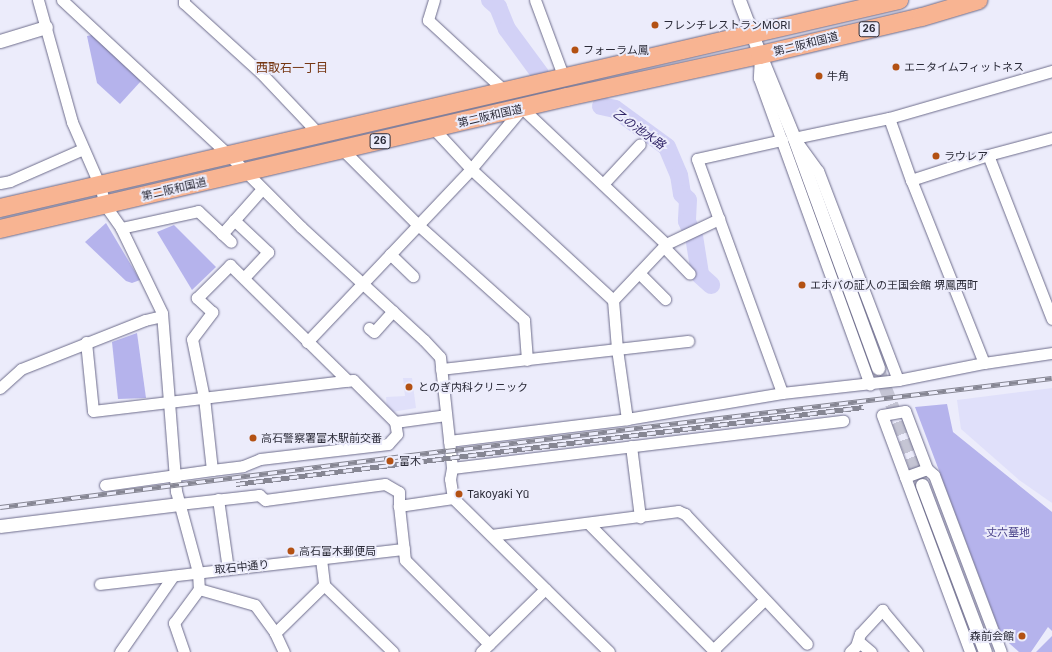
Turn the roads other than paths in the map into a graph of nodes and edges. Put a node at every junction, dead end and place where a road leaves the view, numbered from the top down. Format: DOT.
graph roads {
  1 [pos="38,0"];
  2 [pos="62,0"];
  3 [pos="434,0"];
  4 [pos="535,0"];
  5 [pos="739,0"];
  6 [pos="899,0"];
  7 [pos="979,0"];
  8 [pos="183,1"];
  9 [pos="46,27"];
  10 [pos="752,33"];
  11 [pos="0,41"];
  12 [pos="760,55"];
  13 [pos="1052,71"];
  14 [pos="564,78"];
  15 [pos="505,91"];
  16 [pos="522,108"];
  17 [pos="888,118"];
  18 [pos="434,129"];
  19 [pos="318,133"];
  20 [pos="1052,138"];
  21 [pos="788,139"];
  22 [pos="640,144"];
  23 [pos="83,149"];
  24 [pos="343,150"];
  25 [pos="988,155"];
  26 [pos="229,156"];
  27 [pos="471,169"];
  28 [pos="244,172"];
  29 [pos="911,180"];
  30 [pos="0,183"];
  31 [pos="603,184"];
  32 [pos="100,186"];
  33 [pos="262,189"];
  34 [pos="105,205"];
  35 [pos="0,208"];
  36 [pos="719,219"];
  37 [pos="234,220"];
  38 [pos="417,224"];
  39 [pos="121,228"];
  40 [pos="0,229"];
  41 [pos="222,234"];
  42 [pos="230,242"];
  43 [pos="665,246"];
  44 [pos="390,254"];
  45 [pos="639,273"];
  46 [pos="690,274"];
  47 [pos="413,276"];
  48 [pos="244,278"];
  49 [pos="362,282"];
  50 [pos="665,299"];
  51 [pos="613,300"];
  52 [pos="393,311"];
  53 [pos="162,316"];
  54 [pos="1052,319"];
  55 [pos="374,332"];
  56 [pos="688,341"];
  57 [pos="86,342"];
  58 [pos="307,342"];
  59 [pos="617,349"];
  60 [pos="1052,353"];
  61 [pos="527,360"];
  62 [pos="984,363"];
  63 [pos="878,368"];
  64 [pos="441,369"];
  65 [pos="898,380"];
  66 [pos="348,381"];
  67 [pos="870,384"];
  68 [pos="0,388"];
  69 [pos="782,393"];
  70 [pos="204,398"];
  71 [pos="170,401"];
  72 [pos="446,415"];
  73 [pos="627,419"];
  74 [pos="844,421"];
  75 [pos="395,422"];
  76 [pos="449,441"];
  77 [pos="631,446"];
  78 [pos="452,468"];
  79 [pos="927,469"];
  80 [pos="212,470"];
  81 [pos="175,476"];
  82 [pos="905,477"];
  83 [pos="105,485"];
  84 [pos="922,485"];
  85 [pos="453,498"];
  86 [pos="218,499"];
  87 [pos="178,504"];
  88 [pos="399,506"];
  89 [pos="640,517"];
  90 [pos="588,523"];
  91 [pos="0,526"];
  92 [pos="491,536"];
  93 [pos="404,549"];
  94 [pos="320,558"];
  95 [pos="228,569"];
  96 [pos="198,572"];
  97 [pos="173,576"];
  98 [pos="100,584"];
  99 [pos="324,585"];
  100 [pos="199,589"];
  101 [pos="545,589"];
  102 [pos="764,600"];
  103 [pos="275,632"];
  104 [pos="858,640"];
  105 [pos="489,644"];
  106 [pos="806,644"];
  107 [pos="714,651"];
  108 [pos="120,652"];
  109 [pos="184,652"];
  110 [pos="284,652"];
  111 [pos="393,652"];
  112 [pos="481,652"];
  113 [pos="609,652"];
  114 [pos="850,652"];
  115 [pos="871,652"];
  116 [pos="917,652"];
  117 [pos="970,652"];
  118 [pos="985,652"];
  119 [pos="1001,652"];
  1 -- 9 [label="street"];
  2 -- 26 [label="street"];
  3 -- 15 [label="street"];
  4 -- 14 [label="street"];
  5 -- 10 [label="street"];
  6 -- 10 [label="highway, 第二阪和国道 / 26"];
  7 -- 12 [label="highway, 第二阪和国道 / 26"];
  8 -- 19 [label="street"];
  9 -- 11 [label="street"];
  9 -- 23 [label="street"];
  10 -- 12 [label="street"];
  10 -- 14 [label="highway, 第二阪和国道 / 26"];
  12 -- 16 [label="highway, 第二阪和国道 / 26"];
  12 -- 21 [label="street"];
  13 -- 17 [label="street"];
  14 -- 15 [label="highway, 第二阪和国道 / 26"];
  15 -- 19 [label="highway, 第二阪和国道 / 26"];
  16 -- 18 [label="highway, 第二阪和国道 / 26"];
  16 -- 27 [label="street"];
  16 -- 31 [label="street"];
  17 -- 21 [label="street"];
  17 -- 29 [label="street"];
  18 -- 24 [label="highway, 第二阪和国道 / 26"];
  18 -- 27 [label="street"];
  19 -- 26 [label="highway, 第二阪和国道 / 26"];
  20 -- 25 [label="street"];
  21 -- 36 [label="street"];
  21 -- 63 [label="street"];
  21 -- 65 [label="street"];
  21 -- 67 [label="street"];
  22 -- 31 [label="street"];
  23 -- 30 [label="street"];
  23 -- 32 [label="street"];
  24 -- 28 [label="highway, 第二阪和国道 / 26"];
  24 -- 38 [label="street"];
  25 -- 29 [label="street"];
  25 -- 54 [label="street"];
  26 -- 28 [label="street"];
  26 -- 32 [label="highway, 第二阪和国道 / 26"];
  27 -- 38 [label="street"];
  27 -- 51 [label="street"];
  28 -- 33 [label="street"];
  28 -- 34 [label="highway, 第二阪和国道 / 26"];
  29 -- 62 [label="street"];
  31 -- 43 [label="street"];
  32 -- 34 [label="street"];
  32 -- 35 [label="highway, 第二阪和国道 / 26"];
  33 -- 37 [label="street"];
  33 -- 49 [label="street"];
  34 -- 39 [label="street"];
  34 -- 40 [label="highway, 第二阪和国道 / 26"];
  36 -- 43 [label="street"];
  36 -- 69 [label="street"];
  37 -- 41 [label="street"];
  37 -- 48 [label="street"];
  38 -- 44 [label="street"];
  38 -- 61 [label="street"];
  39 -- 41 [label="street"];
  39 -- 53 [label="street"];
  41 -- 42 [label="street"];
  43 -- 45 [label="street"];
  43 -- 46 [label="street"];
  44 -- 47 [label="street"];
  44 -- 49 [label="street"];
  45 -- 50 [label="street"];
  45 -- 51 [label="street"];
  48 -- 58 [label="street"];
  48 -- 70 [label="street"];
  49 -- 52 [label="street"];
  49 -- 58 [label="street"];
  51 -- 59 [label="street"];
  52 -- 55 [label="street"];
  52 -- 64 [label="street"];
  53 -- 57 [label="street"];
  53 -- 71 [label="street"];
  56 -- 59 [label="street"];
  57 -- 68 [label="street"];
  57 -- 71 [label="street"];
  58 -- 66 [label="street"];
  59 -- 61 [label="street"];
  59 -- 73 [label="street"];
  60 -- 62 [label="street"];
  61 -- 64 [label="street"];
  62 -- 65 [label="street"];
  64 -- 72 [label="street"];
  65 -- 67 [label="street"];
  66 -- 70 [label="street"];
  66 -- 75 [label="street"];
  67 -- 69 [label="street"];
  69 -- 73 [label="street"];
  70 -- 71 [label="street"];
  70 -- 80 [label="street"];
  71 -- 81 [label="street"];
  72 -- 75 [label="street"];
  72 -- 76 [label="street"];
  73 -- 76 [label="street"];
  74 -- 77 [label="street"];
  75 -- 80 [label="street"];
  76 -- 78 [label="street"];
  77 -- 78 [label="street"];
  77 -- 89 [label="street"];
  78 -- 85 [label="street"];
  79 -- 82 [label="street"];
  79 -- 82 [label="street"];
  79 -- 119 [label="street"];
  80 -- 81 [label="street"];
  81 -- 83 [label="street"];
  81 -- 87 [label="street"];
  82 -- 117 [label="street"];
  84 -- 118 [label="street"];
  85 -- 88 [label="street"];
  85 -- 92 [label="street"];
  86 -- 87 [label="street"];
  86 -- 88 [label="street"];
  86 -- 95 [label="street"];
  87 -- 91 [label="street"];
  87 -- 96 [label="street"];
  88 -- 93 [label="street"];
  89 -- 90 [label="street"];
  89 -- 102 [label="street"];
  90 -- 92 [label="street"];
  90 -- 107 [label="street"];
  92 -- 101 [label="street"];
  93 -- 94 [label="street, 取石中通り"];
  93 -- 105 [label="street"];
  94 -- 95 [label="street, 取石中通り"];
  94 -- 99 [label="street"];
  95 -- 96 [label="street, 取石中通り"];
  96 -- 97 [label="street, 取石中通り"];
  96 -- 100 [label="street"];
  97 -- 98 [label="street, 取石中通り"];
  97 -- 108 [label="street"];
  99 -- 103 [label="street"];
  99 -- 111 [label="street"];
  100 -- 103 [label="street"];
  100 -- 109 [label="street"];
  101 -- 105 [label="street"];
  101 -- 113 [label="street"];
  102 -- 106 [label="street"];
  102 -- 107 [label="street"];
  103 -- 110 [label="street"];
  104 -- 114 [label="street"];
  104 -- 115 [label="street"];
  104 -- 116 [label="street"];
  105 -- 112 [label="street"];
}
